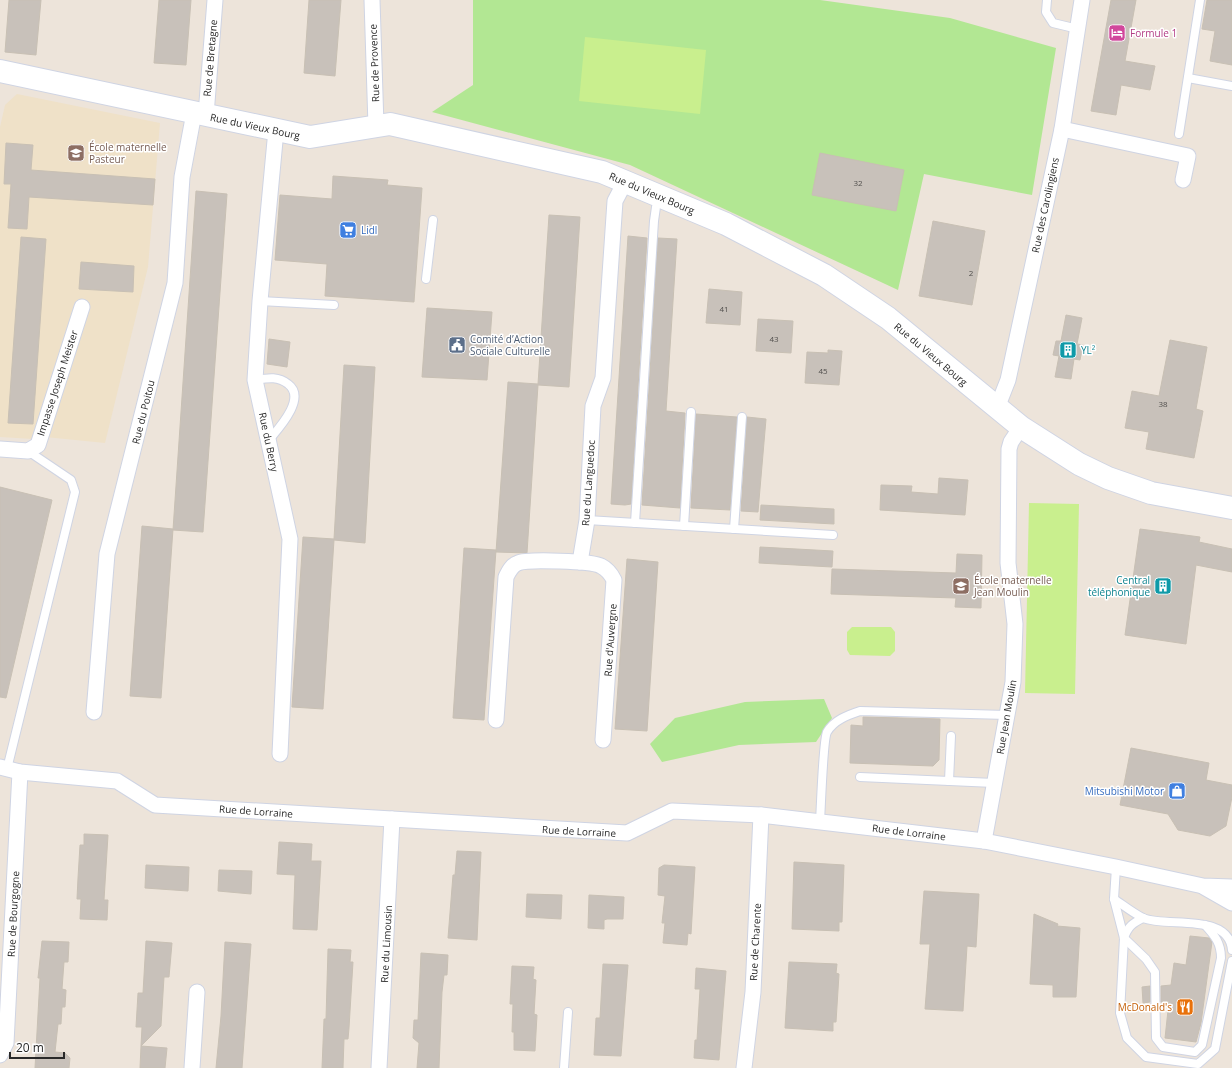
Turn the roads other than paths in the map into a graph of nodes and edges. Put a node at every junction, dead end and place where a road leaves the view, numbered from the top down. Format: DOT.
graph roads {
  1 [pos="215,0"];
  2 [pos="372,0"];
  3 [pos="1047,0"];
  4 [pos="1082,0"];
  5 [pos="1200,0"];
  6 [pos="1078,29"];
  7 [pos="0,71"];
  8 [pos="1188,78"];
  9 [pos="1232,86"];
  10 [pos="200,114"];
  11 [pos="376,126"];
  12 [pos="1062,129"];
  13 [pos="276,130"];
  14 [pos="1179,134"];
  15 [pos="1183,180"];
  16 [pos="625,182"];
  17 [pos="660,197"];
  18 [pos="433,220"];
  19 [pos="426,279"];
  20 [pos="260,301"];
  21 [pos="334,305"];
  22 [pos="82,307"];
  23 [pos="255,380"];
  24 [pos="996,408"];
  25 [pos="691,412"];
  26 [pos="742,417"];
  27 [pos="1021,427"];
  28 [pos="268,440"];
  29 [pos="0,449"];
  30 [pos="28,451"];
  31 [pos="1232,508"];
  32 [pos="587,520"];
  33 [pos="635,523"];
  34 [pos="684,526"];
  35 [pos="734,529"];
  36 [pos="833,535"];
  37 [pos="580,562"];
  38 [pos="94,712"];
  39 [pos="1007,716"];
  40 [pos="496,720"];
  41 [pos="951,736"];
  42 [pos="603,740"];
  43 [pos="280,754"];
  44 [pos="9,769"];
  45 [pos="860,777"];
  46 [pos="949,781"];
  47 [pos="994,783"];
  48 [pos="761,815"];
  49 [pos="392,819"];
  50 [pos="820,821"];
  51 [pos="984,841"];
  52 [pos="1116,867"];
  53 [pos="1203,886"];
  54 [pos="1232,887"];
  55 [pos="1114,899"];
  56 [pos="1232,903"];
  57 [pos="1144,918"];
  58 [pos="1205,925"];
  59 [pos="1124,938"];
  60 [pos="1232,950"];
  61 [pos="1232,961"];
  62 [pos="196,992"];
  63 [pos="568,1012"];
  64 [pos="0,1055"];
  65 [pos="192,1068"];
  66 [pos="380,1068"];
  67 [pos="564,1068"];
  68 [pos="744,1068"];
  1 -- 10 [label="street, Rue de Bretagne"];
  2 -- 11 [label="street, Rue de Provence"];
  3 -- 6 [label="lane"];
  4 -- 6 [label="street, Rue des Carolingiens"];
  5 -- 8 [label="lane"];
  6 -- 12 [label="street, Rue des Carolingiens"];
  7 -- 10 [label="street, Rue du Vieux Bourg"];
  8 -- 9 [label="lane"];
  8 -- 14 [label="lane"];
  10 -- 13 [label="street, Rue du Vieux Bourg"];
  10 -- 38 [label="street, Rue du Poitou"];
  11 -- 13 [label="street, Rue du Vieux Bourg"];
  11 -- 16 [label="street, Rue du Vieux Bourg"];
  12 -- 15 [label="street"];
  12 -- 24 [label="street, Rue des Carolingiens"];
  13 -- 20 [label="street, Rue du Berry"];
  16 -- 17 [label="street, Rue du Vieux Bourg"];
  16 -- 32 [label="street, Rue du Languedoc"];
  17 -- 24 [label="street, Rue du Vieux Bourg"];
  17 -- 33 [label="lane"];
  18 -- 19 [label="lane"];
  20 -- 21 [label="lane"];
  20 -- 23 [label="street, Rue du Berry"];
  22 -- 30 [label="street, Impasse Joseph Meister"];
  23 -- 28 [label="street, Rue du Berry"];
  23 -- 28 [label="lane"];
  24 -- 27 [label="street, Rue du Vieux Bourg"];
  25 -- 34 [label="lane"];
  26 -- 35 [label="lane"];
  27 -- 31 [label="street, Rue du Vieux Bourg"];
  27 -- 39 [label="street, Rue Jean Moulin"];
  28 -- 43 [label="street, Rue du Berry"];
  29 -- 30 [label="street"];
  30 -- 44 [label="lane"];
  32 -- 33 [label="lane"];
  32 -- 37 [label="street, Rue du Languedoc"];
  33 -- 34 [label="lane"];
  34 -- 35 [label="lane"];
  35 -- 36 [label="lane"];
  37 -- 40 [label="street"];
  37 -- 42 [label="street, Rue d'Auvergne"];
  39 -- 47 [label="street, Rue Jean Moulin"];
  39 -- 50 [label="lane"];
  41 -- 46 [label="lane"];
  44 -- 49 [label="street, Rue de Lorraine"];
  44 -- 64 [label="street, Rue de Bourgogne"];
  45 -- 46 [label="lane"];
  46 -- 47 [label="lane"];
  47 -- 51 [label="street, Rue Jean Moulin"];
  48 -- 49 [label="street, Rue de Lorraine"];
  48 -- 50 [label="street, Rue de Lorraine"];
  48 -- 68 [label="street, Rue de Charente"];
  49 -- 66 [label="street, Rue du Limousin"];
  50 -- 51 [label="street, Rue de Lorraine"];
  51 -- 52 [label="street, Rue de Lorraine"];
  52 -- 53 [label="street, Rue de Lorraine"];
  52 -- 55 [label="lane"];
  53 -- 54 [label="street, Rue de Lorraine"];
  53 -- 56 [label="street, Rue de Lorraine"];
  55 -- 57 [label="lane"];
  55 -- 59 [label="lane"];
  57 -- 58 [label="lane"];
  57 -- 59 [label="lane"];
  58 -- 59 [label="lane"];
  58 -- 60 [label="lane"];
  59 -- 61 [label="lane"];
  62 -- 65 [label="street"];
  63 -- 67 [label="lane"];
}
